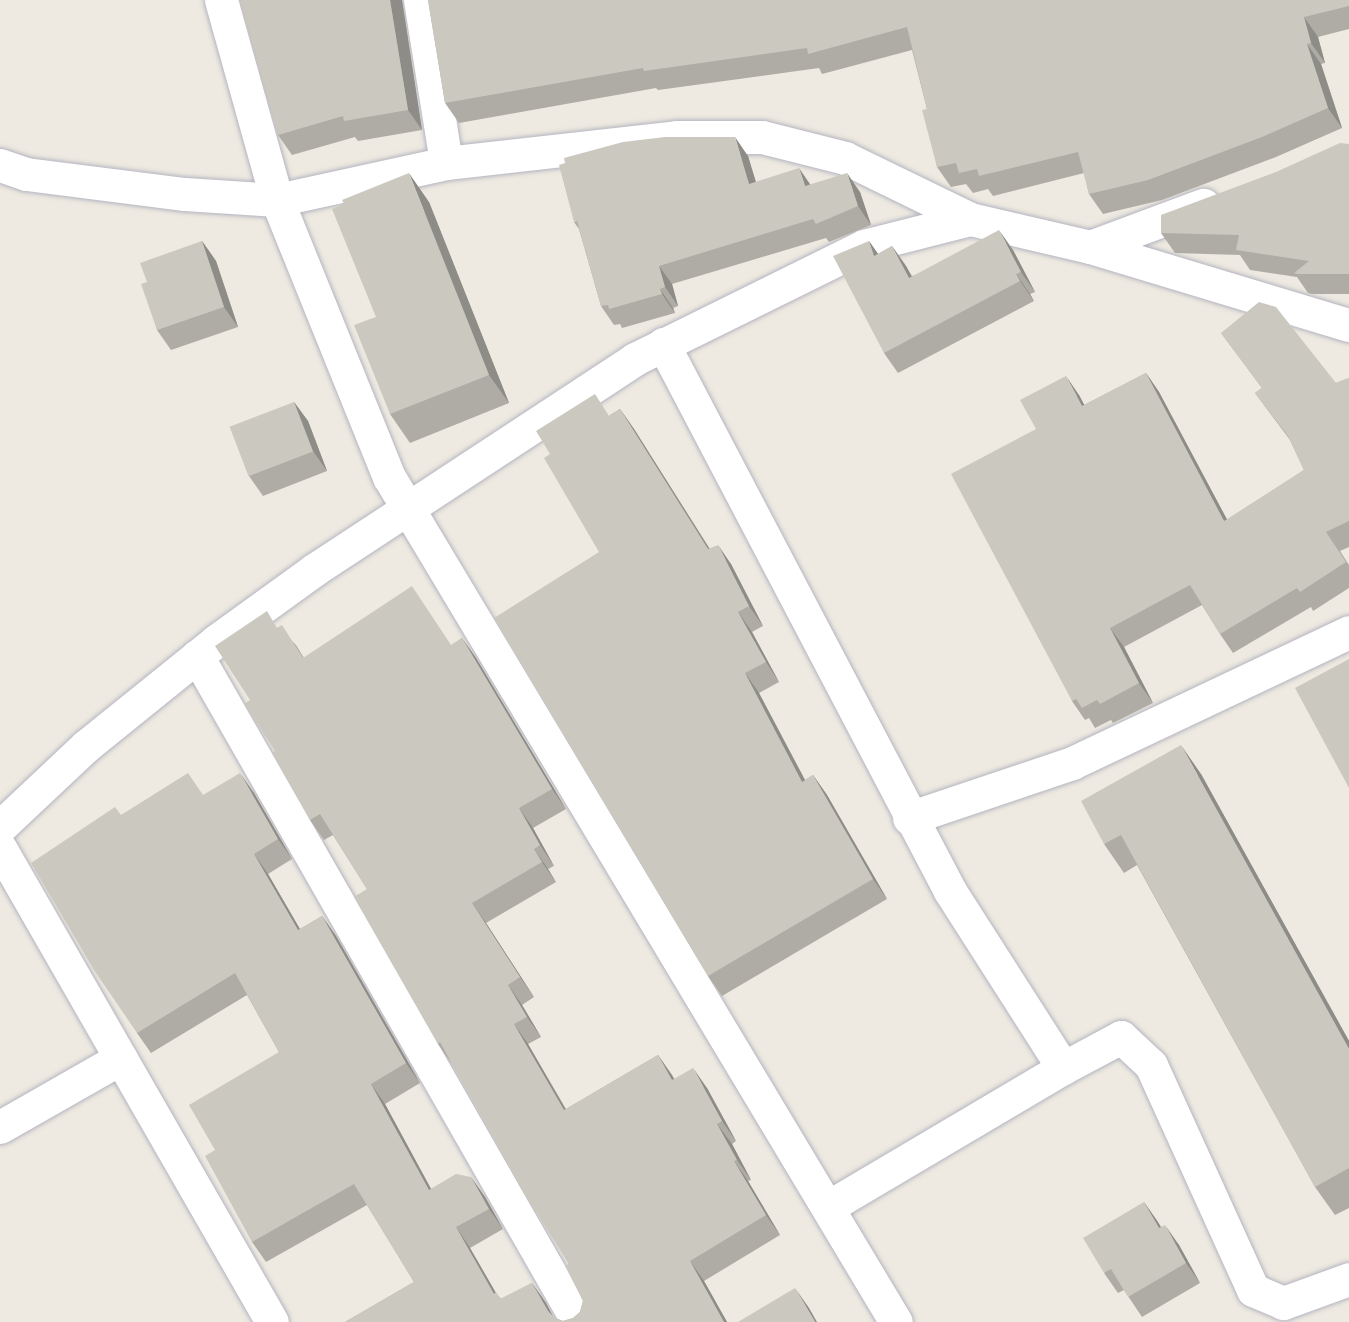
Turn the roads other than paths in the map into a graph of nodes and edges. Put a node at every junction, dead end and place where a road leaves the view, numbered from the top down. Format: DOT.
graph roads {
  1 [pos="221,0"];
  2 [pos="420,0"];
  3 [pos="446,163"];
  4 [pos="0,165"];
  5 [pos="1233,194"];
  6 [pos="278,200"];
  7 [pos="970,219"];
  8 [pos="1090,247"];
  9 [pos="1349,325"];
  10 [pos="663,344"];
  11 [pos="410,509"];
  12 [pos="1349,632"];
  13 [pos="197,656"];
  14 [pos="909,818"];
  15 [pos="0,827"];
  16 [pos="0,848"];
  17 [pos="121,1058"];
  18 [pos="1063,1068"];
  19 [pos="0,1127"];
  20 [pos="828,1207"];
  21 [pos="1349,1279"];
  22 [pos="272,1322"];
  23 [pos="578,1322"];
  24 [pos="896,1322"];
  1 -- 6 [label="street"];
  2 -- 3 [label="street"];
  3 -- 6 [label="street"];
  3 -- 7 [label="street"];
  4 -- 6 [label="street"];
  5 -- 8 [label="street"];
  6 -- 11 [label="street"];
  7 -- 8 [label="street"];
  7 -- 10 [label="street"];
  8 -- 9 [label="street"];
  10 -- 11 [label="street"];
  10 -- 14 [label="street"];
  11 -- 13 [label="street"];
  11 -- 20 [label="street"];
  12 -- 14 [label="street"];
  13 -- 15 [label="street"];
  13 -- 23 [label="street"];
  14 -- 18 [label="street"];
  16 -- 17 [label="street"];
  17 -- 19 [label="street"];
  17 -- 22 [label="street"];
  18 -- 20 [label="street"];
  18 -- 21 [label="street"];
  20 -- 24 [label="street"];
}
